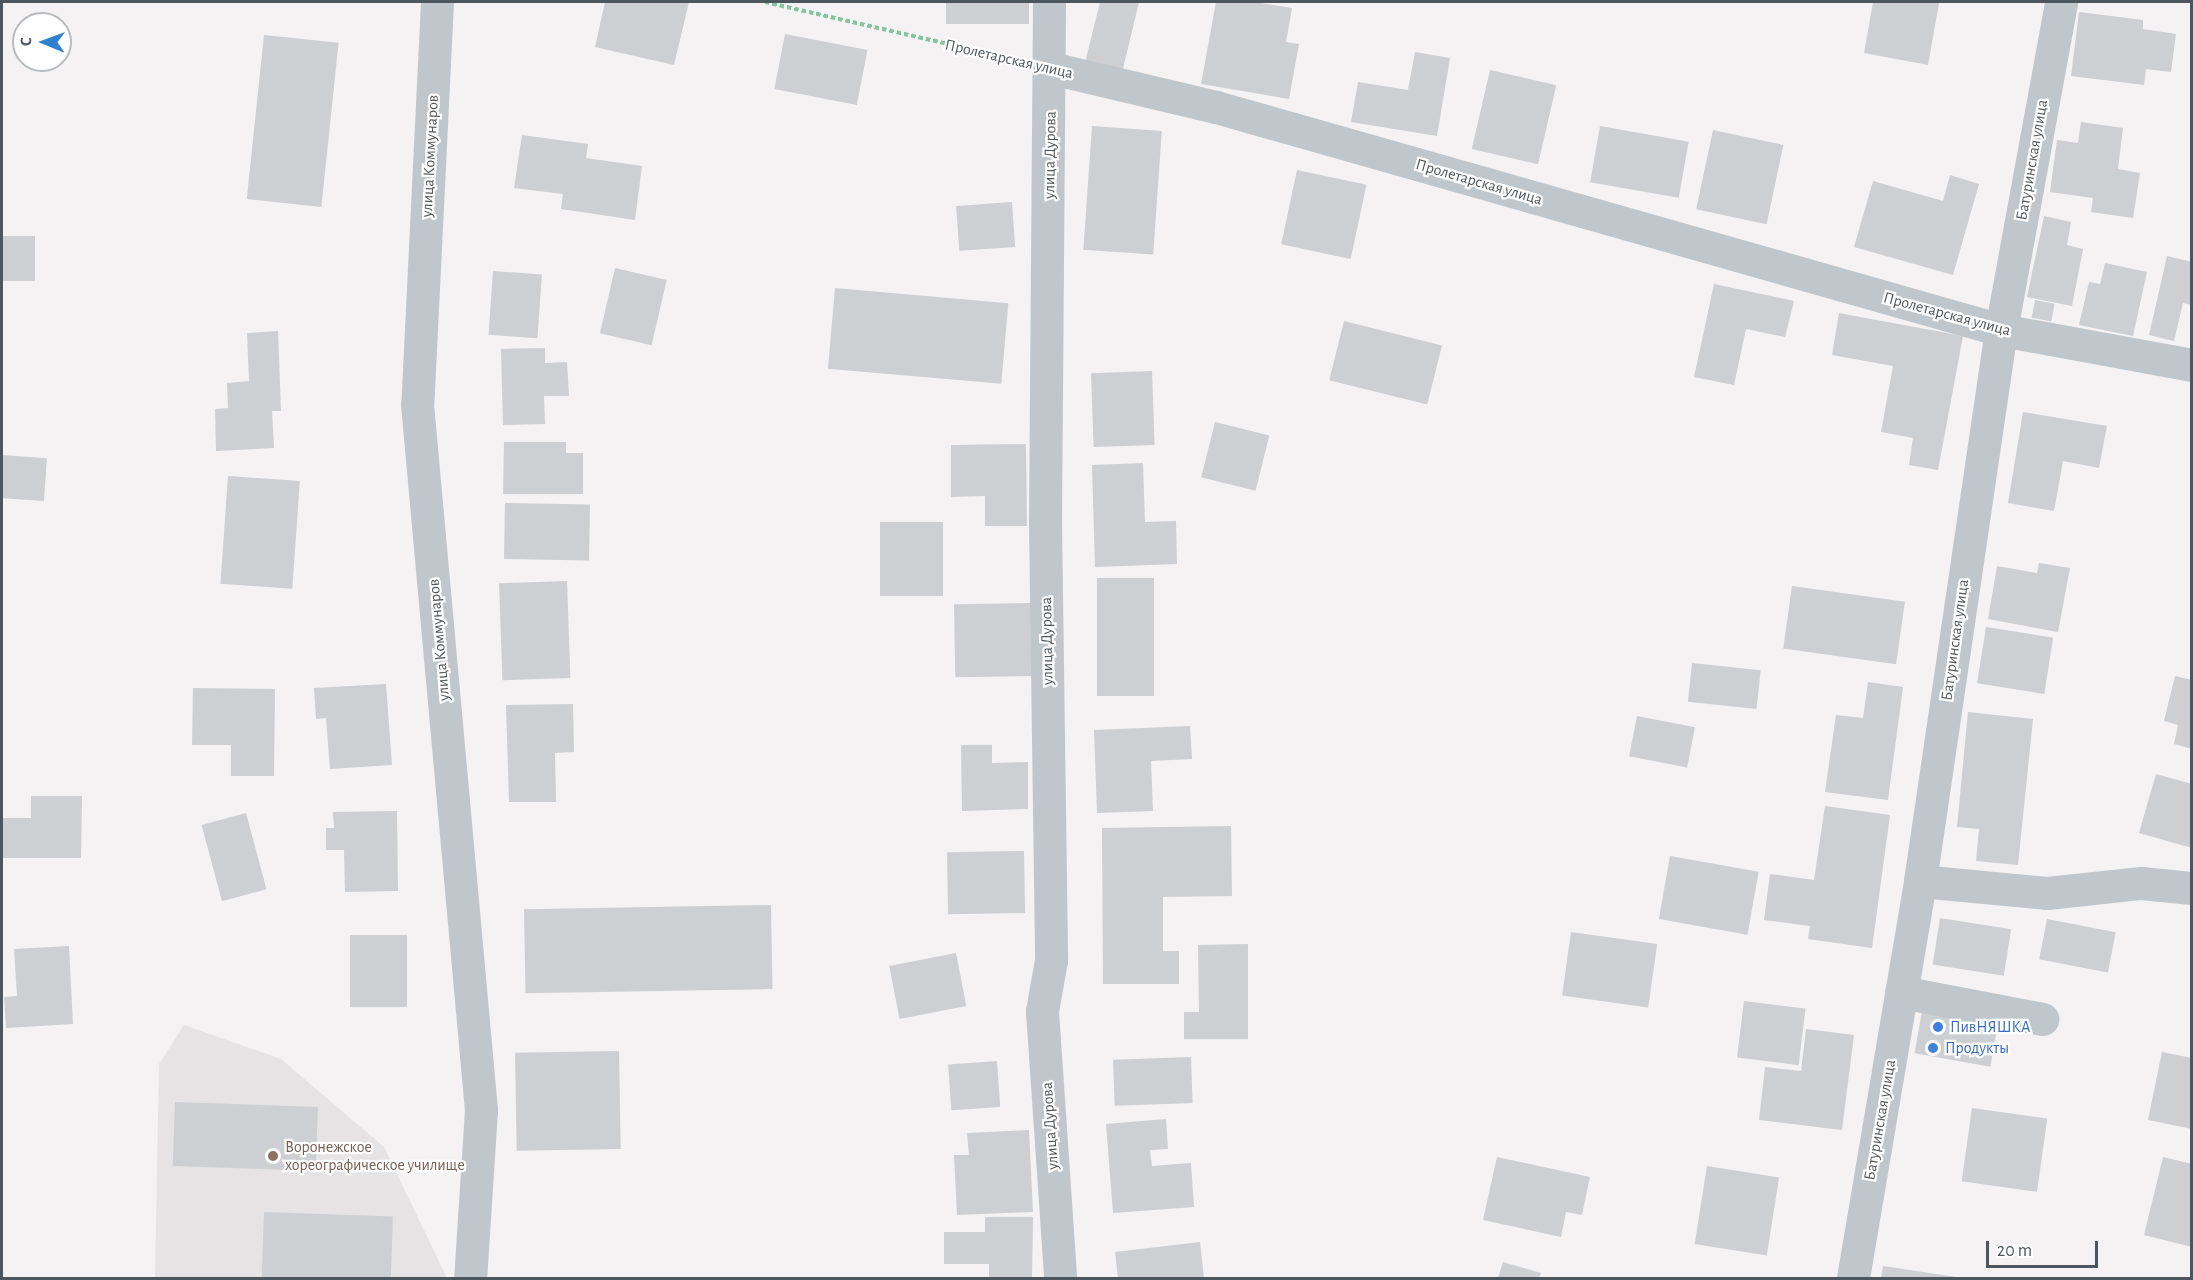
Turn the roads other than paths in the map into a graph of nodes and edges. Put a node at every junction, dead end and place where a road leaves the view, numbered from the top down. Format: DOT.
graph roads {
  1 [pos="437,2"];
  2 [pos="1049,2"];
  3 [pos="2061,2"];
  4 [pos="1051,68"];
  5 [pos="2001,330"];
  6 [pos="2192,365"];
  7 [pos="1920,880"];
  8 [pos="2192,888"];
  9 [pos="1901,992"];
  10 [pos="2042,1019"];
  11 [pos="470,1278"];
  12 [pos="1060,1278"];
  13 [pos="1853,1278"];
  1 -- 11 [label="street, улица Коммунаров"];
  2 -- 4 [label="street, улица Дурова"];
  3 -- 5 [label="street, Батуринская улица"];
  4 -- 5 [label="street, Пролетарская улица"];
  4 -- 12 [label="street, улица Дурова"];
  5 -- 6 [label="street, Пролетарская улица"];
  5 -- 7 [label="street, Батуринская улица"];
  7 -- 8 [label="street"];
  7 -- 9 [label="street, Батуринская улица"];
  9 -- 10 [label="street"];
  9 -- 13 [label="street, Батуринская улица"];
}
